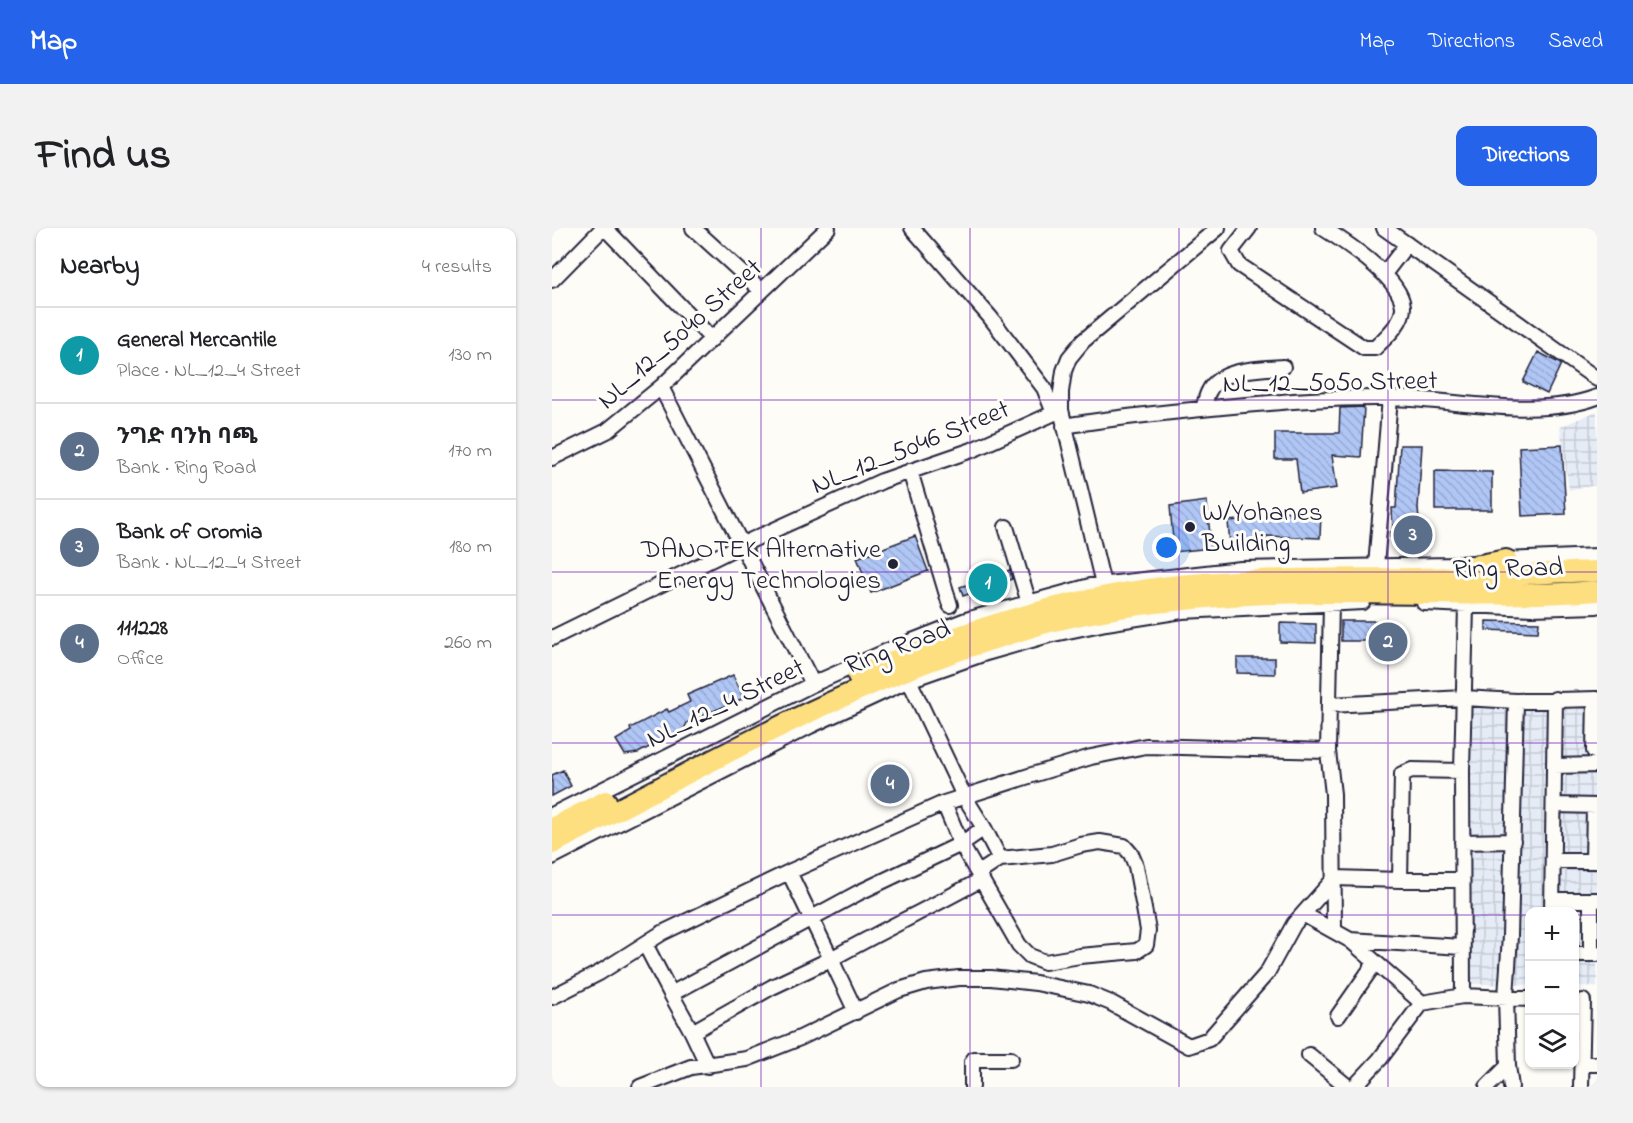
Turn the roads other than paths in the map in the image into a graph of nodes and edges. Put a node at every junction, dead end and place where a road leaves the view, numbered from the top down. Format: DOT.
graph roads {
  1 [pos="604,228"];
  2 [pos="693,228"];
  3 [pos="828,228"];
  4 [pos="912,228"];
  5 [pos="1218,228"];
  6 [pos="1250,228"];
  7 [pos="1323,228"];
  8 [pos="1384,228"];
  9 [pos="1407,244"];
  10 [pos="554,272"];
  11 [pos="1384,274"];
  12 [pos="762,291"];
  13 [pos="712,339"];
  14 [pos="1283,367"];
  15 [pos="1597,379"];
  16 [pos="661,387"];
  17 [pos="1597,397"];
  18 [pos="1390,398"];
  19 [pos="1203,409"];
  20 [pos="1058,411"];
  21 [pos="1064,426"];
  22 [pos="552,458"];
  23 [pos="910,471"];
  24 [pos="1006,528"];
  25 [pos="743,544"];
  26 [pos="1597,556"];
  27 [pos="1506,560"];
  28 [pos="1376,566"];
  29 [pos="1588,571"];
  30 [pos="1102,584"];
  31 [pos="1422,586"];
  32 [pos="1588,592"];
  33 [pos="1029,603"];
  34 [pos="1331,603"];
  35 [pos="950,605"];
  36 [pos="1466,606"];
  37 [pos="1507,606"];
  38 [pos="1597,606"];
  39 [pos="552,638"];
  40 [pos="909,680"];
  41 [pos="813,684"];
  42 [pos="1464,698"];
  43 [pos="1555,699"];
  44 [pos="1596,699"];
  45 [pos="1516,700"];
  46 [pos="1330,705"];
  47 [pos="1328,751"];
  48 [pos="1595,758"];
  49 [pos="1554,766"];
  50 [pos="1462,771"];
  51 [pos="964,796"];
  52 [pos="944,803"];
  53 [pos="1555,805"];
  54 [pos="1595,806"];
  55 [pos="552,815"];
  56 [pos="552,828"];
  57 [pos="984,828"];
  58 [pos="1513,841"];
  59 [pos="1462,842"];
  60 [pos="552,844"];
  61 [pos="961,844"];
  62 [pos="1595,844"];
  63 [pos="552,857"];
  64 [pos="1000,859"];
  65 [pos="1554,861"];
  66 [pos="1595,861"];
  67 [pos="789,872"];
  68 [pos="980,876"];
  69 [pos="1335,878"];
  70 [pos="1400,880"];
  71 [pos="1461,880"];
  72 [pos="1594,900"];
  73 [pos="1552,906"];
  74 [pos="1303,914"];
  75 [pos="811,918"];
  76 [pos="1334,931"];
  77 [pos="1350,940"];
  78 [pos="645,944"];
  79 [pos="1594,946"];
  80 [pos="1462,947"];
  81 [pos="1579,952"];
  82 [pos="831,959"];
  83 [pos="1375,963"];
  84 [pos="671,994"];
  85 [pos="1463,996"];
  86 [pos="552,997"];
  87 [pos="1506,997"];
  88 [pos="1525,999"];
  89 [pos="1585,1001"];
  90 [pos="1422,1004"];
  91 [pos="856,1012"];
  92 [pos="1338,1017"];
  93 [pos="692,1032"];
  94 [pos="1309,1055"];
  95 [pos="1011,1059"];
  96 [pos="1582,1064"];
  97 [pos="1597,1064"];
  98 [pos="708,1066"];
  99 [pos="1508,1066"];
  100 [pos="640,1087"];
  101 [pos="972,1087"];
  102 [pos="1348,1087"];
  103 [pos="1354,1087"];
  104 [pos="1487,1087"];
  105 [pos="1511,1087"];
  106 [pos="1581,1087"];
  1 -- 10 [label="street"];
  1 -- 13 [label="street"];
  2 -- 12 [label="street"];
  3 -- 12 [label="street, NL_12_5040 Street"];
  4 -- 20 [label="street"];
  5 -- 20 [label="street"];
  6 -- 11 [label="street"];
  7 -- 11 [label="street"];
  8 -- 9 [label="street"];
  9 -- 11 [label="street"];
  9 -- 15 [label="street"];
  12 -- 13 [label="street, NL_12_5040 Street"];
  13 -- 16 [label="street, NL_12_5040 Street"];
  14 -- 19 [label="street"];
  16 -- 22 [label="street, NL_12_5040 Street"];
  16 -- 25 [label="street"];
  17 -- 18 [label="street, NL_12_5050 Street"];
  18 -- 19 [label="street, NL_12_5050 Street"];
  18 -- 28 [label="street"];
  19 -- 21 [label="street, NL_12_5050 Street"];
  20 -- 21 [label="street"];
  20 -- 23 [label="street, NL_12_5046 Street"];
  21 -- 30 [label="street"];
  23 -- 25 [label="street, NL_12_5046 Street"];
  23 -- 35 [label="street"];
  24 -- 33 [label="street"];
  25 -- 39 [label="street, NL_12_5046 Street"];
  25 -- 41 [label="street"];
  26 -- 27 [label="street, NL_12_4 Street"];
  27 -- 28 [label="street, NL_12_4 Street"];
  27 -- 31 [label="highway"];
  28 -- 30 [label="street, NL_12_4 Street"];
  29 -- 31 [label="highway, Ring Road"];
  30 -- 33 [label="street, NL_12_4 Street"];
  31 -- 32 [label="highway, Ring Road"];
  31 -- 37 [label="highway"];
  31 -- 56 [label="highway, Ring Road"];
  31 -- 60 [label="highway, Ring Road"];
  33 -- 41 [label="street, NL_12_4 Street"];
  34 -- 36 [label="street"];
  34 -- 40 [label="street"];
  34 -- 46 [label="street"];
  36 -- 37 [label="street"];
  36 -- 42 [label="street"];
  37 -- 38 [label="street"];
  40 -- 51 [label="street"];
  40 -- 63 [label="street"];
  41 -- 55 [label="street, NL_12_4 Street"];
  42 -- 45 [label="street"];
  42 -- 46 [label="street"];
  42 -- 50 [label="street"];
  43 -- 44 [label="street"];
  43 -- 45 [label="street"];
  43 -- 49 [label="street"];
  44 -- 48 [label="street"];
  45 -- 58 [label="street"];
  46 -- 47 [label="street"];
  47 -- 51 [label="street"];
  47 -- 69 [label="street"];
  48 -- 49 [label="street"];
  49 -- 53 [label="street"];
  50 -- 59 [label="street"];
  50 -- 70 [label="street"];
  51 -- 52 [label="street"];
  51 -- 57 [label="street"];
  52 -- 61 [label="street"];
  52 -- 67 [label="street"];
  53 -- 54 [label="street"];
  53 -- 65 [label="street"];
  54 -- 62 [label="street"];
  57 -- 61 [label="street"];
  57 -- 64 [label="street"];
  58 -- 59 [label="street"];
  58 -- 87 [label="street"];
  59 -- 71 [label="street"];
  61 -- 68 [label="street"];
  61 -- 75 [label="street"];
  62 -- 66 [label="street"];
  64 -- 68 [label="street"];
  64 -- 68 [label="street"];
  65 -- 66 [label="street"];
  65 -- 73 [label="street"];
  67 -- 75 [label="street"];
  67 -- 78 [label="street"];
  68 -- 82 [label="street"];
  69 -- 70 [label="street"];
  69 -- 74 [label="street"];
  69 -- 76 [label="street"];
  70 -- 71 [label="street"];
  71 -- 80 [label="street"];
  72 -- 73 [label="street"];
  72 -- 79 [label="street"];
  74 -- 76 [label="street"];
  74 -- 91 [label="street"];
  75 -- 82 [label="street"];
  75 -- 84 [label="street"];
  76 -- 77 [label="street"];
  77 -- 80 [label="street"];
  77 -- 83 [label="street"];
  78 -- 84 [label="street"];
  78 -- 86 [label="street"];
  79 -- 81 [label="street"];
  80 -- 85 [label="street"];
  82 -- 91 [label="street"];
  82 -- 93 [label="street"];
  83 -- 90 [label="street"];
  83 -- 92 [label="street"];
  84 -- 93 [label="street"];
  85 -- 87 [label="street"];
  85 -- 90 [label="street"];
  87 -- 88 [label="street"];
  87 -- 99 [label="street"];
  89 -- 96 [label="street"];
  90 -- 103 [label="street"];
  91 -- 98 [label="street"];
  93 -- 98 [label="street"];
  94 -- 102 [label="street"];
  95 -- 101 [label="street"];
  96 -- 97 [label="street"];
  96 -- 106 [label="street"];
  98 -- 100 [label="street"];
  99 -- 104 [label="street"];
  99 -- 105 [label="street"];
}
